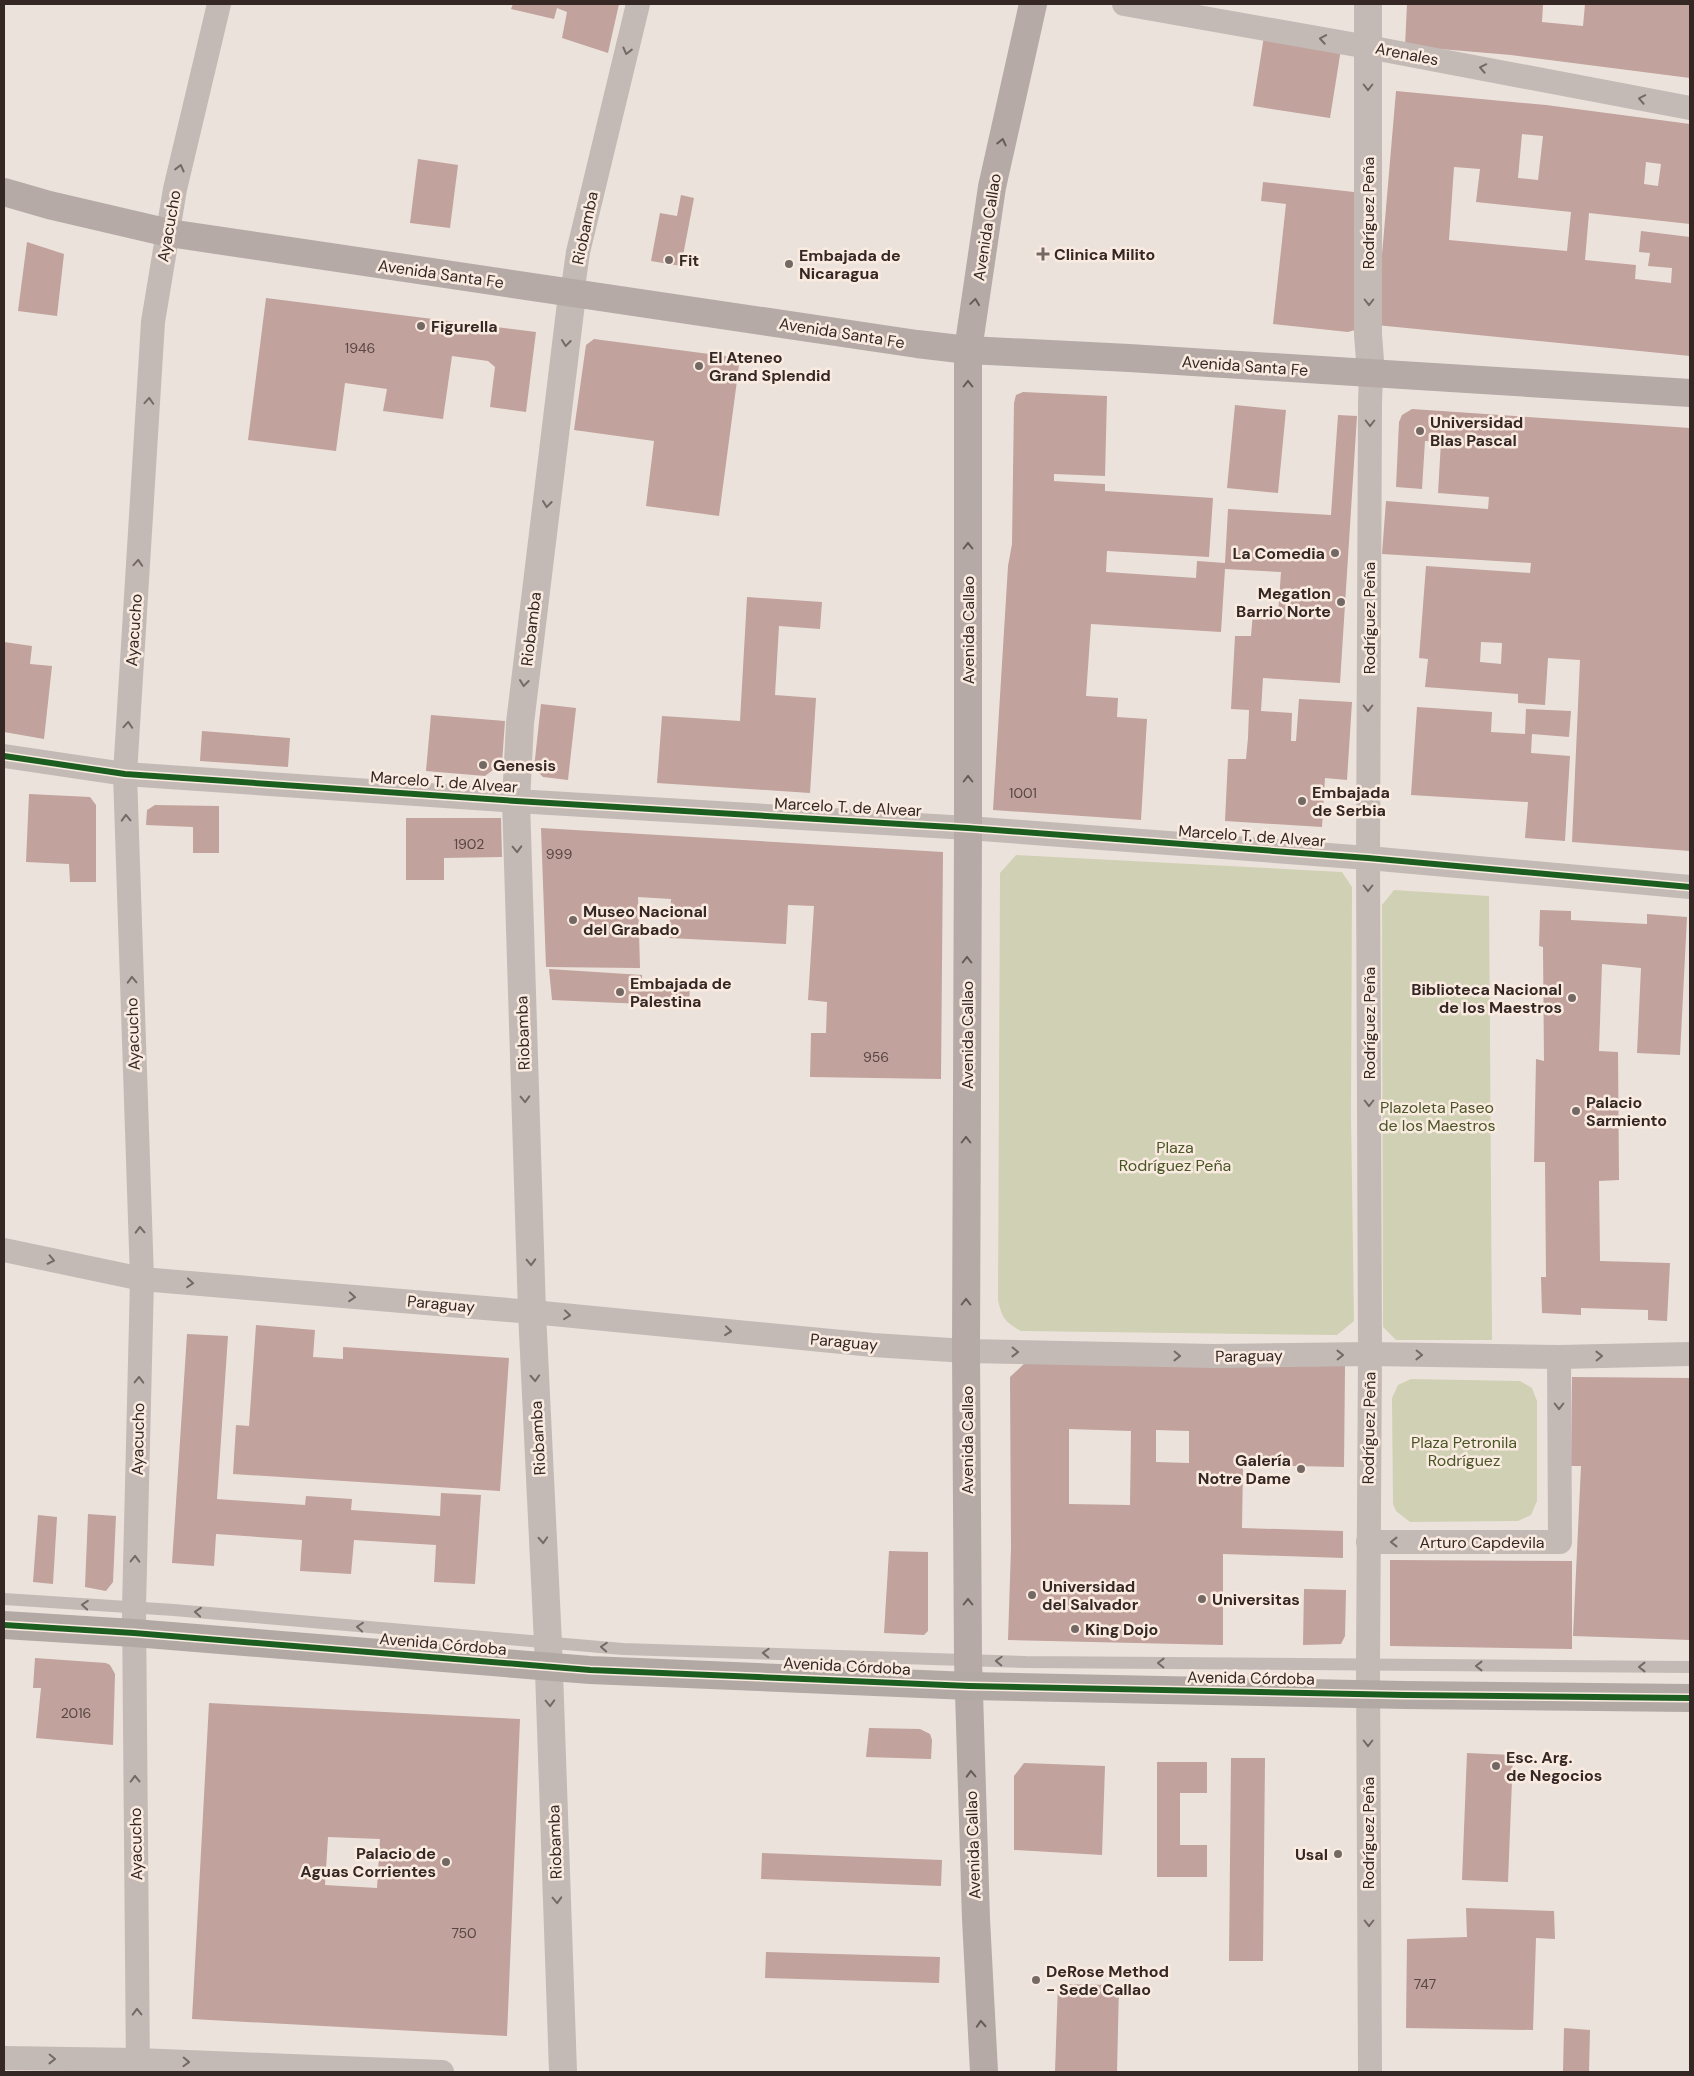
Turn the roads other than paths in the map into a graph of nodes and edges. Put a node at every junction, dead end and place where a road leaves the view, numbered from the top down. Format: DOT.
graph roads {
  1 [pos="219,4"];
  2 [pos="638,4"];
  3 [pos="1033,4"];
  4 [pos="1124,4"];
  5 [pos="1368,4"];
  6 [pos="1368,47"];
  7 [pos="1690,108"];
  8 [pos="4,192"];
  9 [pos="169,234"];
  10 [pos="572,294"];
  11 [pos="968,350"];
  12 [pos="1372,374"];
  13 [pos="1690,393"];
  14 [pos="4,756"];
  15 [pos="124,774"];
  16 [pos="516,801"];
  17 [pos="968,828"];
  18 [pos="1368,858"];
  19 [pos="1690,887"];
  20 [pos="4,1250"];
  21 [pos="142,1279"];
  22 [pos="532,1312"];
  23 [pos="966,1351"];
  24 [pos="1370,1354"];
  25 [pos="1690,1354"];
  26 [pos="1559,1357"];
  27 [pos="1368,1542"];
  28 [pos="4,1599"];
  29 [pos="134,1620"];
  30 [pos="4,1625"];
  31 [pos="548,1655"];
  32 [pos="1368,1665"];
  33 [pos="1690,1667"];
  34 [pos="968,1673"];
  35 [pos="1368,1694"];
  36 [pos="1690,1698"];
  37 [pos="4,2058"];
  38 [pos="138,2066"];
  39 [pos="442,2072"];
  40 [pos="562,2072"];
  41 [pos="984,2072"];
  42 [pos="1370,2072"];
  9 -- 1 [label="street, Ayacucho, one-way"];
  2 -- 10 [label="street, Riobamba, one-way"];
  11 -- 3 [label="main road, Avenida Callao, one-way"];
  6 -- 4 [label="street, Arenales, one-way"];
  5 -- 6 [label="street, Rodríguez Peña"];
  7 -- 6 [label="street, Arenales, one-way"];
  6 -- 12 [label="street, Rodríguez Peña, one-way"];
  8 -- 9 [label="main road, Avenida Santa Fe"];
  9 -- 10 [label="main road, Avenida Santa Fe"];
  15 -- 9 [label="street, Ayacucho, one-way"];
  10 -- 11 [label="main road, Avenida Santa Fe"];
  10 -- 16 [label="street, Riobamba, one-way"];
  11 -- 12 [label="main road, Avenida Santa Fe"];
  17 -- 11 [label="main road, Avenida Callao, one-way"];
  12 -- 13 [label="main road, Avenida Santa Fe"];
  12 -- 18 [label="street, Rodríguez Peña, one-way"];
  14 -- 15 [label="street, Marcelo T. de Alvear"];
  15 -- 16 [label="street, Marcelo T. de Alvear"];
  21 -- 15 [label="street, Ayacucho, one-way"];
  16 -- 17 [label="street, Marcelo T. de Alvear"];
  16 -- 22 [label="street, Riobamba, one-way"];
  17 -- 18 [label="street, Marcelo T. de Alvear"];
  23 -- 17 [label="main road, Avenida Callao, one-way"];
  18 -- 19 [label="street, Marcelo T. de Alvear"];
  18 -- 24 [label="street, Rodríguez Peña, one-way"];
  20 -- 21 [label="street, Paraguay, one-way"];
  21 -- 22 [label="street, Paraguay, one-way"];
  29 -- 21 [label="street, Ayacucho, one-way"];
  22 -- 23 [label="street, Paraguay, one-way"];
  22 -- 31 [label="street, Riobamba, one-way"];
  23 -- 24 [label="street, Paraguay, one-way"];
  34 -- 23 [label="main road, Avenida Callao, one-way"];
  24 -- 26 [label="street, Paraguay, one-way"];
  24 -- 27 [label="street, Rodríguez Peña"];
  26 -- 25 [label="street, Paraguay, one-way"];
  26 -- 27 [label="street, Arturo Capdevila, one-way"];
  27 -- 32 [label="street, Rodríguez Peña"];
  29 -- 28 [label="lane, Avenida Córdoba, one-way"];
  29 -- 30 [label="main road, Avenida Córdoba"];
  31 -- 29 [label="main road, Avenida Córdoba, one-way"];
  38 -- 29 [label="street, Ayacucho, one-way"];
  34 -- 31 [label="main road, Avenida Córdoba, one-way"];
  31 -- 40 [label="street, Riobamba, one-way"];
  33 -- 32 [label="lane, Avenida Córdoba, one-way"];
  32 -- 34 [label="lane, Avenida Córdoba, one-way"];
  32 -- 35 [label="street, Rodríguez Peña"];
  34 -- 35 [label="main road, Avenida Córdoba"];
  41 -- 34 [label="main road, Avenida Callao, one-way"];
  35 -- 36 [label="main road, Avenida Córdoba"];
  35 -- 42 [label="street, Rodríguez Peña, one-way"];
  37 -- 38 [label="street, one-way"];
  38 -- 39 [label="street, one-way"];
}
